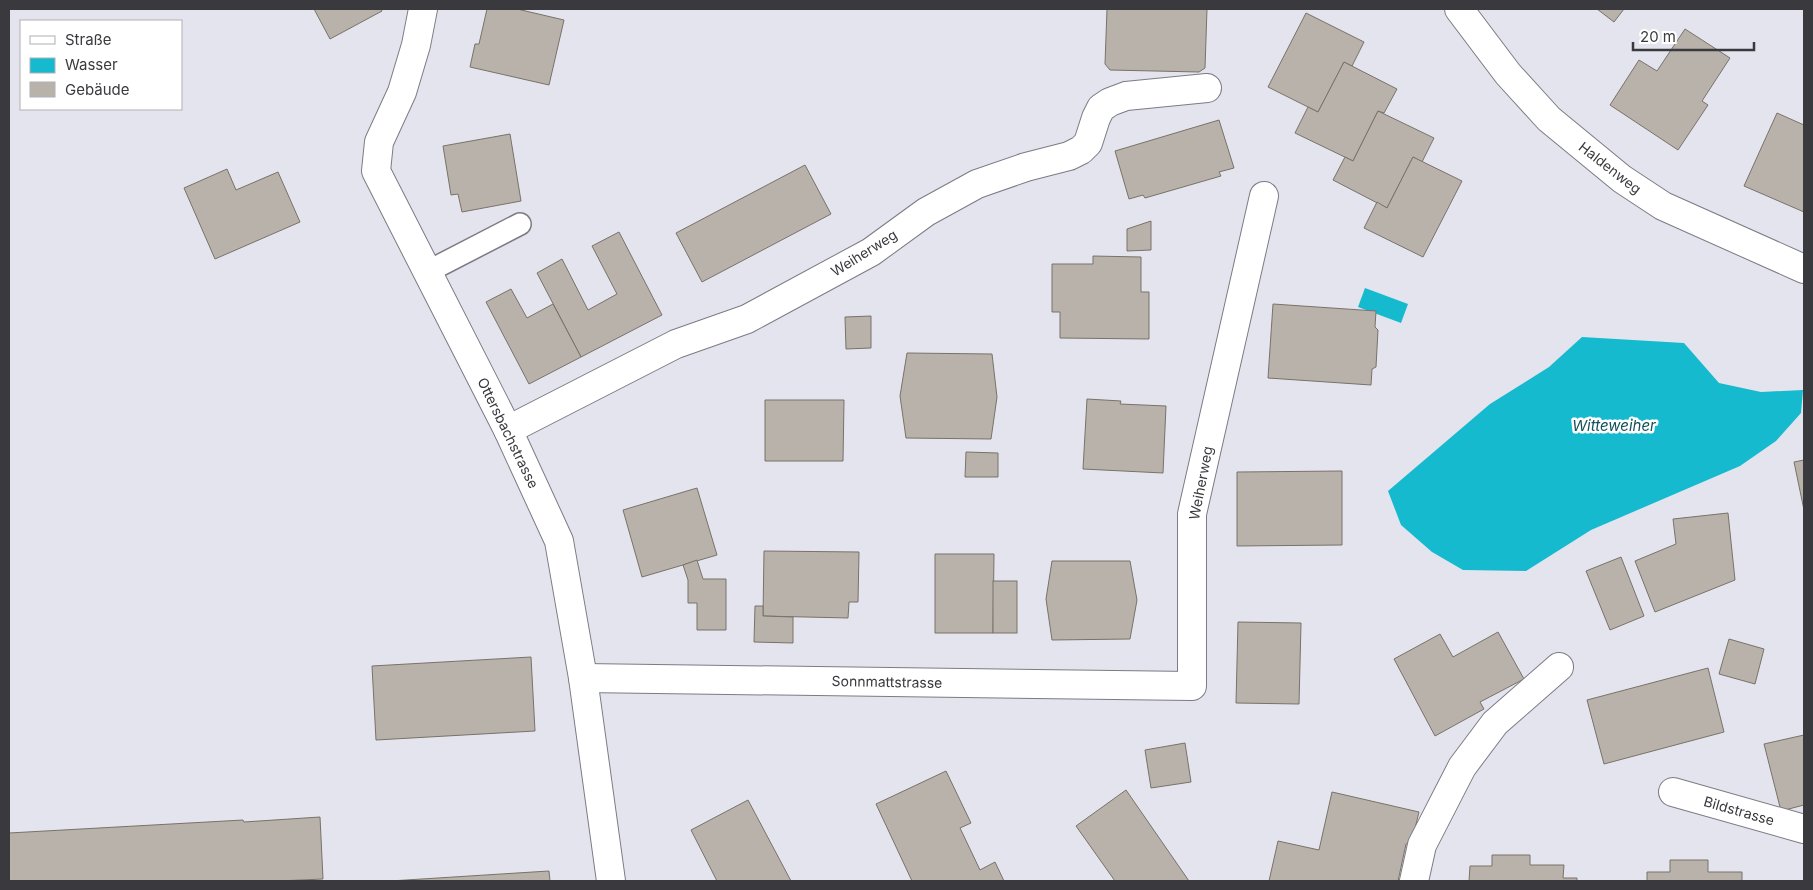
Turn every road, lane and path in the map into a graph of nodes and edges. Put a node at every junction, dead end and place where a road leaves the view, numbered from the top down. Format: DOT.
graph roads {
  1 [pos="424,9"];
  2 [pos="1459,9"];
  3 [pos="1207,88"];
  4 [pos="1264,196"];
  5 [pos="520,224"];
  6 [pos="1804,269"];
  7 [pos="427,272"];
  8 [pos="508,430"];
  9 [pos="1559,667"];
  10 [pos="582,678"];
  11 [pos="1192,686"];
  12 [pos="1673,792"];
  13 [pos="1804,829"];
  14 [pos="611,881"];
  15 [pos="1414,881"];
  1 -- 7 [label="street, Ottersbachstrasse"];
  2 -- 6 [label="street, Haldenweg"];
  3 -- 8 [label="street, Weiherweg"];
  4 -- 11 [label="street, Weiherweg"];
  5 -- 7 [label="lane"];
  7 -- 8 [label="street, Ottersbachstrasse"];
  8 -- 10 [label="street, Ottersbachstrasse"];
  9 -- 15 [label="street"];
  10 -- 11 [label="street, Sonnmattstrasse"];
  10 -- 14 [label="street, Ottersbachstrasse"];
  12 -- 13 [label="street, Bildstrasse"];
}
